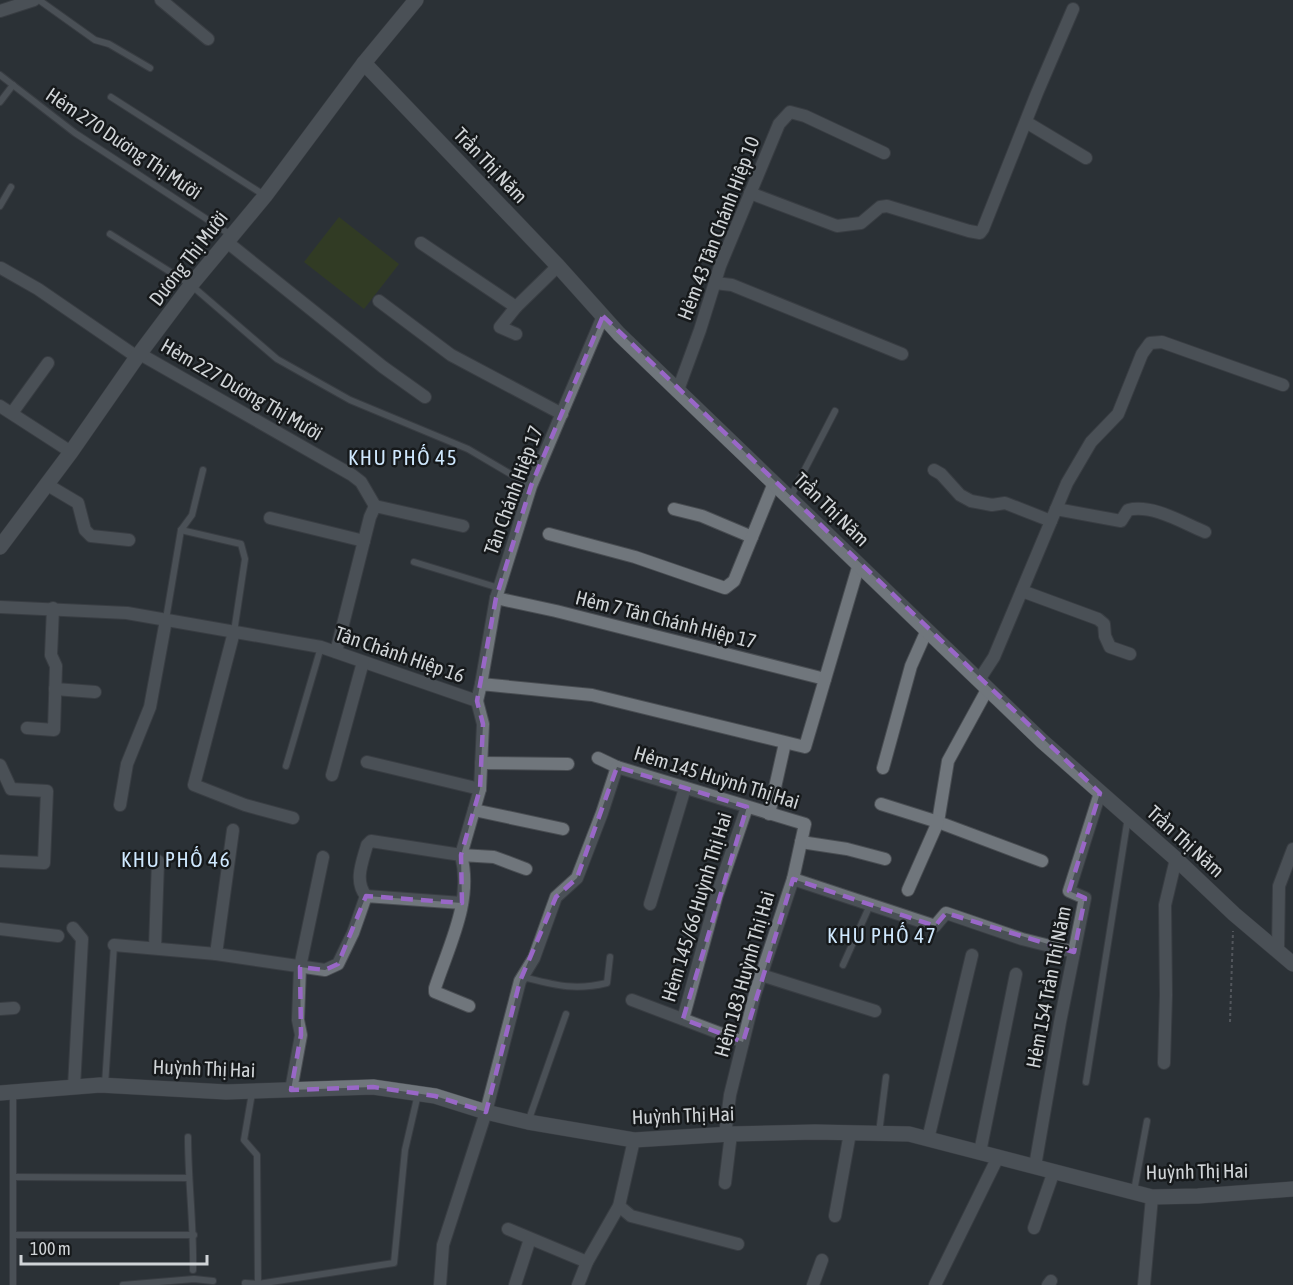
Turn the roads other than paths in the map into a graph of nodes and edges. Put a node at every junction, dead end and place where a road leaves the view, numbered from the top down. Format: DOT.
graph roads {
  1 [pos="33,0"];
  2 [pos="39,0"];
  3 [pos="161,0"];
  4 [pos="416,0"];
  5 [pos="1073,9"];
  6 [pos="0,11"];
  7 [pos="208,39"];
  8 [pos="364,63"];
  9 [pos="150,68"];
  10 [pos="0,75"];
  11 [pos="13,85"];
  12 [pos="111,97"];
  13 [pos="0,102"];
  14 [pos="1026,122"];
  15 [pos="884,153"];
  16 [pos="1086,158"];
  17 [pos="11,187"];
  18 [pos="750,193"];
  19 [pos="265,196"];
  20 [pos="0,206"];
  21 [pos="110,234"];
  22 [pos="229,239"];
  23 [pos="421,243"];
  24 [pos="558,266"];
  25 [pos="1,268"];
  26 [pos="715,283"];
  27 [pos="191,285"];
  28 [pos="378,301"];
  29 [pos="516,307"];
  30 [pos="603,316"];
  31 [pos="516,334"];
  32 [pos="902,354"];
  33 [pos="138,355"];
  34 [pos="48,363"];
  35 [pos="1283,385"];
  36 [pos="678,390"];
  37 [pos="425,396"];
  38 [pos="0,406"];
  39 [pos="835,411"];
  40 [pos="12,413"];
  41 [pos="562,414"];
  42 [pos="71,452"];
  43 [pos="203,470"];
  44 [pos="934,470"];
  45 [pos="774,483"];
  46 [pos="46,484"];
  47 [pos="531,486"];
  48 [pos="790,498"];
  49 [pos="375,506"];
  50 [pos="674,509"];
  51 [pos="1054,515"];
  52 [pos="270,518"];
  53 [pos="463,526"];
  54 [pos="5,530"];
  55 [pos="181,530"];
  56 [pos="1205,532"];
  57 [pos="549,534"];
  58 [pos="752,537"];
  59 [pos="129,540"];
  60 [pos="364,541"];
  61 [pos="0,547"];
  62 [pos="414,562"];
  63 [pos="859,564"];
  64 [pos="1022,591"];
  65 [pos="498,593"];
  66 [pos="0,607"];
  67 [pos="53,608"];
  68 [pos="166,620"];
  69 [pos="927,630"];
  70 [pos="234,632"];
  71 [pos="321,647"];
  72 [pos="336,652"];
  73 [pos="1130,654"];
  74 [pos="363,662"];
  75 [pos="825,679"];
  76 [pos="481,684"];
  77 [pos="983,684"];
  78 [pos="55,689"];
  79 [pos="95,692"];
  80 [pos="477,701"];
  81 [pos="27,728"];
  82 [pos="784,743"];
  83 [pos="598,758"];
  84 [pos="367,762"];
  85 [pos="481,763"];
  86 [pos="568,764"];
  87 [pos="0,765"];
  88 [pos="286,766"];
  89 [pos="617,767"];
  90 [pos="882,768"];
  91 [pos="332,775"];
  92 [pos="685,788"];
  93 [pos="480,789"];
  94 [pos="1100,793"];
  95 [pos="881,804"];
  96 [pos="120,805"];
  97 [pos="747,807"];
  98 [pos="474,810"];
  99 [pos="769,814"];
  100 [pos="1128,817"];
  101 [pos="293,818"];
  102 [pos="938,822"];
  103 [pos="806,824"];
  104 [pos="563,829"];
  105 [pos="233,830"];
  106 [pos="801,842"];
  107 [pos="1293,849"];
  108 [pos="461,855"];
  109 [pos="323,857"];
  110 [pos="885,859"];
  111 [pos="1176,859"];
  112 [pos="0,861"];
  113 [pos="158,861"];
  114 [pos="1042,861"];
  115 [pos="526,869"];
  116 [pos="1289,873"];
  117 [pos="793,879"];
  118 [pos="908,890"];
  119 [pos="366,896"];
  120 [pos="462,903"];
  121 [pos="650,904"];
  122 [pos="870,904"];
  123 [pos="73,928"];
  124 [pos="0,929"];
  125 [pos="58,936"];
  126 [pos="114,945"];
  127 [pos="155,948"];
  128 [pos="1278,950"];
  129 [pos="1074,952"];
  130 [pos="216,954"];
  131 [pos="972,955"];
  132 [pos="610,957"];
  133 [pos="1293,963"];
  134 [pos="843,965"];
  135 [pos="300,967"];
  136 [pos="1016,974"];
  137 [pos="761,975"];
  138 [pos="523,977"];
  139 [pos="632,1000"];
  140 [pos="469,1006"];
  141 [pos="14,1008"];
  142 [pos="0,1009"];
  143 [pos="875,1011"];
  144 [pos="567,1014"];
  145 [pos="683,1018"];
  146 [pos="743,1042"];
  147 [pos="1164,1063"];
  148 [pos="885,1077"];
  149 [pos="1086,1082"];
  150 [pos="105,1085"];
  151 [pos="74,1087"];
  152 [pos="291,1090"];
  153 [pos="252,1091"];
  154 [pos="6,1093"];
  155 [pos="419,1094"];
  156 [pos="486,1112"];
  157 [pos="1147,1121"];
  158 [pos="528,1122"];
  159 [pos="850,1133"];
  160 [pos="879,1133"];
  161 [pos="728,1135"];
  162 [pos="188,1137"];
  163 [pos="928,1139"];
  164 [pos="634,1140"];
  165 [pos="980,1152"];
  166 [pos="998,1157"];
  167 [pos="1035,1166"];
  168 [pos="1054,1171"];
  169 [pos="13,1177"];
  170 [pos="188,1178"];
  171 [pos="725,1183"];
  172 [pos="1293,1189"];
  173 [pos="1134,1192"];
  174 [pos="1152,1197"];
  175 [pos="619,1206"];
  176 [pos="835,1216"];
  177 [pos="1034,1228"];
  178 [pos="508,1229"];
  179 [pos="13,1234"];
  180 [pos="194,1235"];
  181 [pos="530,1239"];
  182 [pos="738,1244"];
  183 [pos="822,1260"];
  184 [pos="587,1262"];
  185 [pos="193,1270"];
  186 [pos="213,1281"];
  187 [pos="244,1283"];
  188 [pos="258,1284"];
  189 [pos="13,1285"];
  190 [pos="123,1285"];
  191 [pos="440,1285"];
  192 [pos="514,1285"];
  193 [pos="578,1285"];
  194 [pos="813,1285"];
  195 [pos="935,1285"];
  196 [pos="1144,1285"];
  1 -- 6 [label="street"];
  2 -- 9 [label="lane"];
  3 -- 7 [label="street"];
  4 -- 8 [label="street, Dương Thị Mười"];
  5 -- 14 [label="street"];
  8 -- 19 [label="street, Dương Thị Mười"];
  8 -- 24 [label="street, Trần Thị Năm"];
  10 -- 11 [label="lane, Hẻm 270 Dương Thị Mười"];
  11 -- 13 [label="lane"];
  11 -- 22 [label="lane, Hẻm 270 Dương Thị Mười"];
  12 -- 19 [label="lane"];
  14 -- 16 [label="street"];
  14 -- 18 [label="street"];
  15 -- 18 [label="street, Hẻm 43 Tân Chánh Hiệp 10"];
  17 -- 20 [label="lane"];
  18 -- 26 [label="street, Hẻm 43 Tân Chánh Hiệp 10"];
  19 -- 22 [label="street, Dương Thị Mười"];
  21 -- 27 [label="lane"];
  22 -- 27 [label="street, Dương Thị Mười"];
  22 -- 37 [label="street"];
  23 -- 29 [label="street"];
  24 -- 29 [label="street"];
  24 -- 30 [label="street, Trần Thị Năm"];
  25 -- 33 [label="street, Hẻm 227 Dương Thị Mười"];
  26 -- 32 [label="street"];
  26 -- 36 [label="street, Hẻm 43 Tân Chánh Hiệp 10"];
  27 -- 33 [label="street, Dương Thị Mười"];
  27 -- 47 [label="lane"];
  28 -- 41 [label="street"];
  29 -- 31 [label="street"];
  30 -- 36 [label="street, Trần Thị Năm"];
  30 -- 41 [label="street, Tân Chánh Hiệp 17"];
  33 -- 42 [label="street, Dương Thị Mười"];
  33 -- 49 [label="street, Hẻm 227 Dương Thị Mười"];
  34 -- 40 [label="street"];
  35 -- 51 [label="street"];
  36 -- 45 [label="street, Trần Thị Năm"];
  38 -- 40 [label="street"];
  39 -- 48 [label="lane"];
  40 -- 42 [label="street"];
  41 -- 47 [label="street, Tân Chánh Hiệp 17"];
  42 -- 46 [label="street, Dương Thị Mười"];
  43 -- 55 [label="lane"];
  44 -- 51 [label="street"];
  45 -- 48 [label="street, Trần Thị Năm"];
  45 -- 58 [label="street"];
  46 -- 54 [label="street, Dương Thị Mười"];
  46 -- 59 [label="street"];
  47 -- 65 [label="street, Tân Chánh Hiệp 17"];
  48 -- 63 [label="street, Trần Thị Năm"];
  49 -- 53 [label="street"];
  49 -- 60 [label="street"];
  50 -- 58 [label="street"];
  51 -- 56 [label="street"];
  51 -- 64 [label="street"];
  52 -- 60 [label="street"];
  54 -- 61 [label="street, Dương Thị Mười"];
  55 -- 68 [label="lane"];
  55 -- 70 [label="lane"];
  57 -- 58 [label="street"];
  60 -- 72 [label="street"];
  62 -- 65 [label="lane"];
  63 -- 69 [label="street, Trần Thị Năm"];
  63 -- 75 [label="street"];
  64 -- 73 [label="street"];
  64 -- 77 [label="street"];
  65 -- 75 [label="street, Hẻm 7 Tân Chánh Hiệp 17"];
  65 -- 76 [label="street, Tân Chánh Hiệp 17"];
  66 -- 67 [label="street, Tân Chánh Hiệp 16"];
  67 -- 68 [label="street, Tân Chánh Hiệp 16"];
  67 -- 78 [label="street"];
  68 -- 70 [label="street, Tân Chánh Hiệp 16"];
  68 -- 96 [label="street"];
  69 -- 77 [label="street, Trần Thị Năm"];
  69 -- 90 [label="street"];
  70 -- 71 [label="street, Tân Chánh Hiệp 16"];
  70 -- 101 [label="street"];
  71 -- 72 [label="street, Tân Chánh Hiệp 16"];
  71 -- 88 [label="lane"];
  72 -- 74 [label="street, Tân Chánh Hiệp 16"];
  74 -- 80 [label="street, Tân Chánh Hiệp 16"];
  74 -- 91 [label="street"];
  75 -- 82 [label="street, Tân Chánh Hiệp 16"];
  76 -- 80 [label="street, Tân Chánh Hiệp 16"];
  76 -- 82 [label="street, Tân Chánh Hiệp 16"];
  77 -- 94 [label="street, Trần Thị Năm"];
  77 -- 102 [label="street"];
  78 -- 79 [label="street"];
  78 -- 81 [label="street"];
  80 -- 85 [label="street"];
  82 -- 99 [label="street"];
  83 -- 89 [label="street, Hẻm 145 Huỳnh Thị Hai"];
  84 -- 93 [label="street"];
  85 -- 86 [label="street"];
  85 -- 93 [label="street"];
  87 -- 112 [label="street"];
  89 -- 92 [label="street, Hẻm 145 Huỳnh Thị Hai"];
  89 -- 138 [label="street, Hẻm 145 Huỳnh Thị Hai"];
  92 -- 97 [label="street, Hẻm 145 Huỳnh Thị Hai"];
  92 -- 121 [label="street"];
  93 -- 98 [label="street"];
  94 -- 100 [label="street, Trần Thị Năm"];
  94 -- 129 [label="street, Hẻm 154 Trần Thị Năm"];
  95 -- 102 [label="street"];
  97 -- 99 [label="street, Hẻm 145 Huỳnh Thị Hai"];
  97 -- 145 [label="street, Hẻm 145/66 Huỳnh Thị Hai"];
  98 -- 104 [label="street"];
  98 -- 108 [label="street"];
  99 -- 103 [label="street, Hẻm 145 Huỳnh Thị Hai"];
  100 -- 111 [label="street, Trần Thị Năm"];
  100 -- 149 [label="lane"];
  102 -- 114 [label="street"];
  102 -- 118 [label="street"];
  103 -- 106 [label="street, Hẻm 183 Huỳnh Thị Hai"];
  105 -- 130 [label="street"];
  106 -- 110 [label="street"];
  106 -- 117 [label="street, Hẻm 183 Huỳnh Thị Hai"];
  107 -- 116 [label="street"];
  108 -- 115 [label="street"];
  108 -- 119 [label="street"];
  108 -- 120 [label="street"];
  109 -- 135 [label="street"];
  111 -- 128 [label="street, Trần Thị Năm"];
  111 -- 147 [label="street"];
  113 -- 127 [label="street"];
  116 -- 128 [label="street"];
  117 -- 122 [label="street"];
  117 -- 137 [label="street, Hẻm 183 Huỳnh Thị Hai"];
  119 -- 120 [label="street"];
  119 -- 135 [label="street"];
  120 -- 140 [label="street"];
  122 -- 129 [label="street"];
  122 -- 134 [label="lane"];
  123 -- 151 [label="street"];
  124 -- 125 [label="street"];
  126 -- 127 [label="street"];
  126 -- 150 [label="lane"];
  127 -- 130 [label="street"];
  128 -- 133 [label="street, Trần Thị Năm"];
  129 -- 167 [label="street, Hẻm 154 Trần Thị Năm"];
  130 -- 135 [label="street"];
  131 -- 163 [label="street"];
  132 -- 138 [label="lane"];
  135 -- 152 [label="street"];
  136 -- 165 [label="street"];
  137 -- 143 [label="street"];
  137 -- 146 [label="street, Hẻm 183 Huỳnh Thị Hai"];
  138 -- 156 [label="street, Hẻm 145 Huỳnh Thị Hai"];
  139 -- 145 [label="street"];
  141 -- 142 [label="street"];
  144 -- 158 [label="lane"];
  145 -- 146 [label="street"];
  146 -- 161 [label="street, Hẻm 183 Huỳnh Thị Hai"];
  148 -- 160 [label="lane"];
  150 -- 151 [label="street, Huỳnh Thị Hai"];
  150 -- 153 [label="street, Huỳnh Thị Hai"];
  151 -- 154 [label="street, Huỳnh Thị Hai"];
  152 -- 153 [label="street, Huỳnh Thị Hai"];
  152 -- 155 [label="street, Huỳnh Thị Hai"];
  153 -- 188 [label="lane"];
  154 -- 169 [label="lane"];
  155 -- 156 [label="street, Huỳnh Thị Hai"];
  155 -- 188 [label="lane"];
  156 -- 158 [label="street, Huỳnh Thị Hai"];
  156 -- 191 [label="street, Hẻm 145 Huỳnh Thị Hai"];
  157 -- 173 [label="lane"];
  158 -- 164 [label="street, Huỳnh Thị Hai"];
  159 -- 160 [label="street, Huỳnh Thị Hai"];
  159 -- 161 [label="street, Huỳnh Thị Hai"];
  159 -- 176 [label="street"];
  160 -- 163 [label="street, Huỳnh Thị Hai"];
  161 -- 164 [label="street, Huỳnh Thị Hai"];
  161 -- 171 [label="street, Hẻm 183 Huỳnh Thị Hai"];
  162 -- 170 [label="lane"];
  163 -- 165 [label="street, Huỳnh Thị Hai"];
  164 -- 175 [label="street"];
  165 -- 166 [label="street, Huỳnh Thị Hai"];
  166 -- 167 [label="street, Huỳnh Thị Hai"];
  166 -- 195 [label="street"];
  167 -- 168 [label="street, Huỳnh Thị Hai"];
  168 -- 173 [label="street, Huỳnh Thị Hai"];
  168 -- 177 [label="street"];
  169 -- 170 [label="lane"];
  169 -- 179 [label="lane"];
  170 -- 180 [label="lane"];
  172 -- 174 [label="street, Huỳnh Thị Hai"];
  173 -- 174 [label="street, Huỳnh Thị Hai"];
  174 -- 196 [label="street"];
  175 -- 182 [label="street"];
  175 -- 184 [label="street"];
  178 -- 181 [label="street"];
  179 -- 180 [label="lane"];
  179 -- 189 [label="lane"];
  180 -- 185 [label="lane"];
  181 -- 184 [label="street"];
  181 -- 192 [label="street"];
  183 -- 194 [label="street"];
  184 -- 193 [label="street"];
  186 -- 190 [label="lane"];
  187 -- 188 [label="lane"];
}
